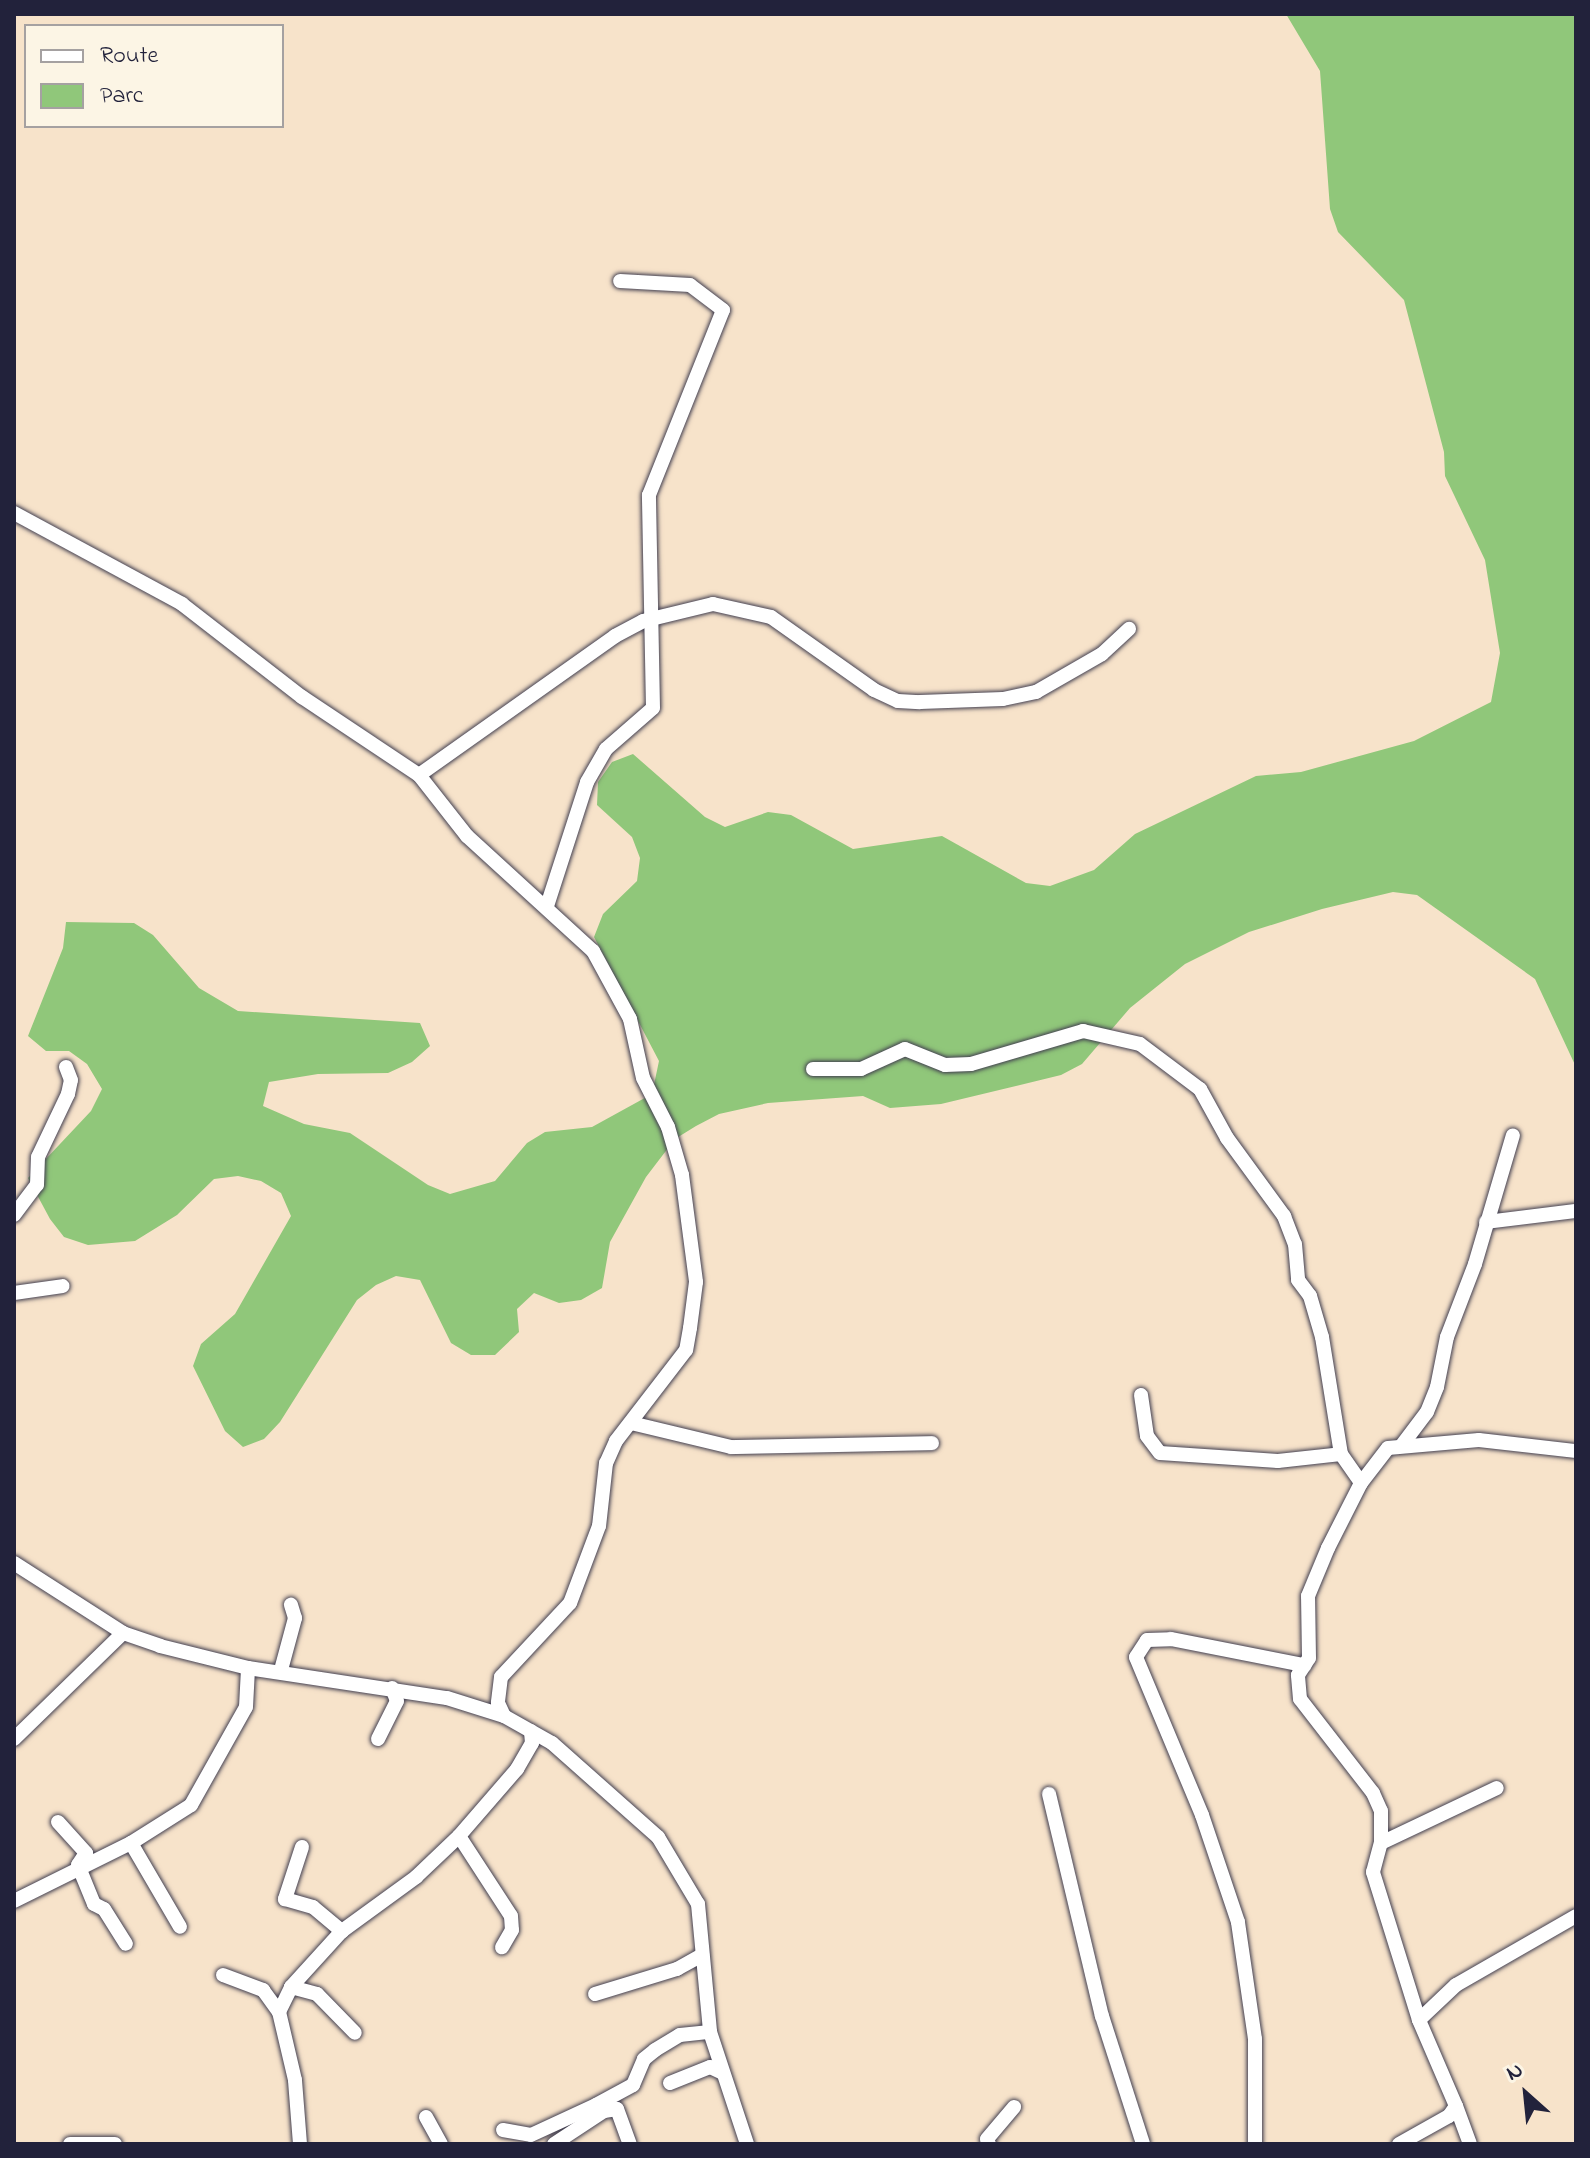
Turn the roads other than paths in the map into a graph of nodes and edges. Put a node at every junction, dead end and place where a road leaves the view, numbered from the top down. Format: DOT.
graph roads {
  1 [pos="620,281"];
  2 [pos="14,513"];
  3 [pos="655,618"];
  4 [pos="1129,629"];
  5 [pos="419,775"];
  6 [pos="547,906"];
  7 [pos="66,1067"];
  8 [pos="813,1069"];
  9 [pos="1513,1135"];
  10 [pos="1576,1211"];
  11 [pos="14,1215"];
  12 [pos="1486,1222"];
  13 [pos="63,1286"];
  14 [pos="14,1293"];
  15 [pos="1141,1395"];
  16 [pos="631,1423"];
  17 [pos="932,1443"];
  18 [pos="1402,1445"];
  19 [pos="1576,1451"];
  20 [pos="1341,1454"];
  21 [pos="1361,1483"];
  22 [pos="14,1563"];
  23 [pos="291,1605"];
  24 [pos="123,1633"];
  25 [pos="1304,1665"];
  26 [pos="248,1668"];
  27 [pos="281,1670"];
  28 [pos="392,1688"];
  29 [pos="504,1716"];
  30 [pos="531,1731"];
  31 [pos="14,1739"];
  32 [pos="378,1739"];
  33 [pos="1497,1788"];
  34 [pos="1049,1794"];
  35 [pos="58,1822"];
  36 [pos="459,1836"];
  37 [pos="131,1843"];
  38 [pos="1381,1843"];
  39 [pos="302,1847"];
  40 [pos="78,1865"];
  41 [pos="14,1901"];
  42 [pos="1576,1916"];
  43 [pos="180,1927"];
  44 [pos="342,1931"];
  45 [pos="126,1944"];
  46 [pos="502,1947"];
  47 [pos="702,1955"];
  48 [pos="223,1975"];
  49 [pos="291,1987"];
  50 [pos="595,1994"];
  51 [pos="279,2012"];
  52 [pos="1419,2020"];
  53 [pos="710,2032"];
  54 [pos="355,2033"];
  55 [pos="723,2073"];
  56 [pos="670,2083"];
  57 [pos="1456,2106"];
  58 [pos="1014,2107"];
  59 [pos="426,2117"];
  60 [pos="503,2130"];
  61 [pos="623,2142"];
  62 [pos="70,2144"];
  63 [pos="115,2144"];
  64 [pos="300,2144"];
  65 [pos="441,2144"];
  66 [pos="554,2144"];
  67 [pos="747,2144"];
  68 [pos="989,2144"];
  69 [pos="1143,2144"];
  70 [pos="1255,2144"];
  71 [pos="1399,2144"];
  72 [pos="1470,2144"];
  1 -- 3 [label="street"];
  2 -- 5 [label="street"];
  3 -- 4 [label="street"];
  3 -- 5 [label="street"];
  3 -- 6 [label="street"];
  5 -- 6 [label="street"];
  6 -- 16 [label="street"];
  7 -- 11 [label="street"];
  8 -- 20 [label="street"];
  9 -- 12 [label="street"];
  10 -- 12 [label="street"];
  12 -- 18 [label="street"];
  13 -- 14 [label="street"];
  15 -- 20 [label="street"];
  16 -- 17 [label="street"];
  16 -- 29 [label="street"];
  18 -- 19 [label="street"];
  18 -- 21 [label="street"];
  20 -- 21 [label="street"];
  21 -- 25 [label="street"];
  22 -- 24 [label="street"];
  23 -- 27 [label="street"];
  24 -- 26 [label="street"];
  24 -- 31 [label="street"];
  25 -- 38 [label="street"];
  25 -- 70 [label="street"];
  26 -- 27 [label="street"];
  26 -- 37 [label="street"];
  27 -- 28 [label="street"];
  28 -- 29 [label="street"];
  28 -- 32 [label="street"];
  29 -- 30 [label="street"];
  30 -- 36 [label="street"];
  30 -- 47 [label="street"];
  33 -- 38 [label="street"];
  34 -- 69 [label="street"];
  35 -- 40 [label="street"];
  36 -- 44 [label="street"];
  36 -- 46 [label="street"];
  37 -- 40 [label="street"];
  37 -- 43 [label="street"];
  38 -- 52 [label="street"];
  39 -- 44 [label="street"];
  40 -- 41 [label="street"];
  40 -- 45 [label="street"];
  42 -- 52 [label="street"];
  44 -- 49 [label="street"];
  47 -- 50 [label="street"];
  47 -- 53 [label="street"];
  48 -- 51 [label="street"];
  49 -- 51 [label="street"];
  49 -- 54 [label="street"];
  51 -- 64 [label="street"];
  52 -- 57 [label="street"];
  53 -- 55 [label="street"];
  53 -- 60 [label="street"];
  55 -- 56 [label="street"];
  55 -- 67 [label="street"];
  57 -- 71 [label="street"];
  57 -- 72 [label="street"];
  58 -- 68 [label="street"];
  59 -- 65 [label="street"];
  61 -- 66 [label="street"];
  62 -- 63 [label="street"];
}
